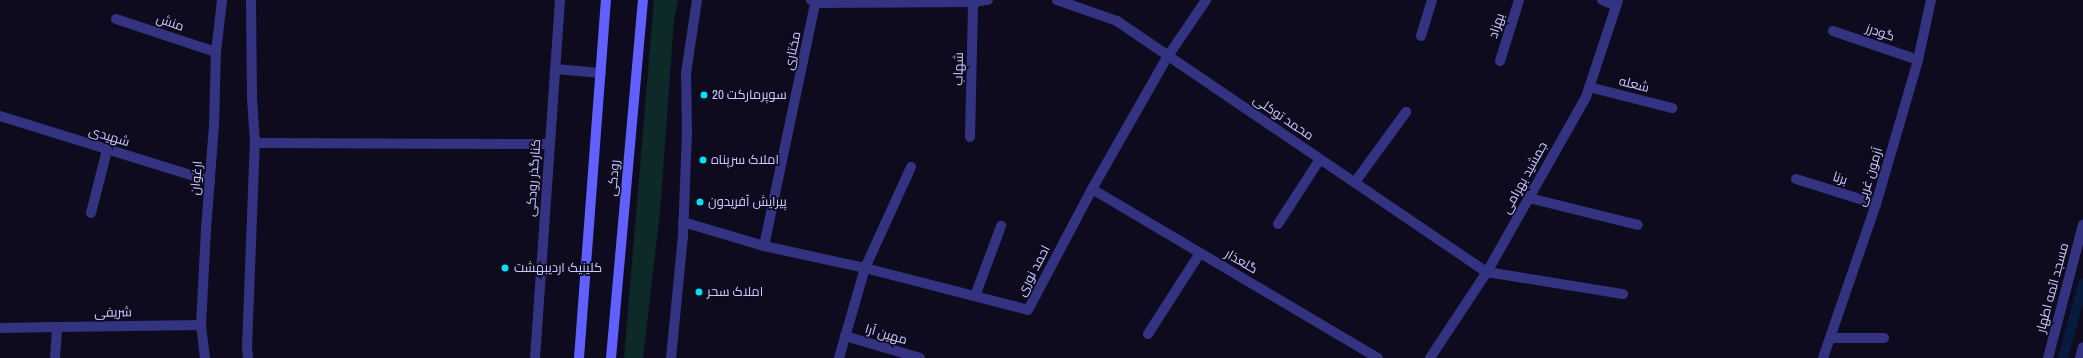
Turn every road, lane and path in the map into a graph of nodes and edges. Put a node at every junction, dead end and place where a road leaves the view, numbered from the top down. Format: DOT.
graph roads {
  1 [pos="222,0"];
  2 [pos="250,0"];
  3 [pos="560,0"];
  4 [pos="606,0"];
  5 [pos="643,0"];
  6 [pos="697,0"];
  7 [pos="988,0"];
  8 [pos="1057,0"];
  9 [pos="1206,0"];
  10 [pos="1432,0"];
  11 [pos="1519,0"];
  12 [pos="1602,0"];
  13 [pos="1931,0"];
  14 [pos="814,1"];
  15 [pos="973,1"];
  16 [pos="1617,3"];
  17 [pos="116,19"];
  18 [pos="1833,31"];
  19 [pos="1421,36"];
  20 [pos="216,52"];
  21 [pos="1168,56"];
  22 [pos="1918,60"];
  23 [pos="1500,61"];
  24 [pos="555,69"];
  25 [pos="601,73"];
  26 [pos="1589,87"];
  27 [pos="1672,108"];
  28 [pos="1406,112"];
  29 [pos="0,116"];
  30 [pos="970,137"];
  31 [pos="255,143"];
  32 [pos="550,144"];
  33 [pos="107,150"];
  34 [pos="1320,159"];
  35 [pos="911,167"];
  36 [pos="1796,179"];
  37 [pos="210,181"];
  38 [pos="1354,182"];
  39 [pos="1092,189"];
  40 [pos="1529,198"];
  41 [pos="1876,204"];
  42 [pos="91,213"];
  43 [pos="683,222"];
  44 [pos="1278,224"];
  45 [pos="1638,225"];
  46 [pos="1001,226"];
  47 [pos="2083,226"];
  48 [pos="764,246"];
  49 [pos="1200,253"];
  50 [pos="865,268"];
  51 [pos="1487,272"];
  52 [pos="1623,294"];
  53 [pos="976,296"];
  54 [pos="201,325"];
  55 [pos="57,327"];
  56 [pos="0,328"];
  57 [pos="1148,334"];
  58 [pos="845,336"];
  59 [pos="1831,338"];
  60 [pos="1884,338"];
  61 [pos="2083,347"];
  62 [pos="55,358"];
  63 [pos="206,358"];
  64 [pos="248,358"];
  65 [pos="535,358"];
  66 [pos="579,358"];
  67 [pos="611,358"];
  68 [pos="671,358"];
  69 [pos="839,358"];
  70 [pos="920,358"];
  71 [pos="1378,358"];
  72 [pos="1430,358"];
  73 [pos="1823,358"];
  74 [pos="2048,358"];
  75 [pos="2080,358"];
  1 -- 20 [label="street, ارغوان"];
  2 -- 31 [label="street"];
  3 -- 24 [label="street, کنارگذر رودکی"];
  4 -- 25 [label="main road, رودکی"];
  5 -- 67 [label="main road, رودکی"];
  6 -- 43 [label="street"];
  7 -- 15 [label="street"];
  8 -- 21 [label="street, محمد توکلی"];
  9 -- 21 [label="street, احمد نوری"];
  10 -- 19 [label="street"];
  11 -- 23 [label="street, بهزاد"];
  12 -- 16 [label="street"];
  13 -- 22 [label="street, آزمون غربی"];
  14 -- 15 [label="street"];
  14 -- 48 [label="street, مختاری"];
  15 -- 30 [label="street, شهاب"];
  16 -- 26 [label="street, جمشید بهرامی"];
  17 -- 20 [label="street, منش"];
  18 -- 22 [label="street, گودرز"];
  20 -- 37 [label="street, ارغوان"];
  21 -- 34 [label="street, محمد توکلی"];
  21 -- 39 [label="street, احمد نوری"];
  22 -- 41 [label="street, آزمون غربی"];
  24 -- 25 [label="street"];
  24 -- 32 [label="street, کنارگذر رودکی"];
  25 -- 66 [label="main road, رودکی"];
  26 -- 27 [label="street, شعله"];
  26 -- 40 [label="street, جمشید بهرامی"];
  28 -- 38 [label="street"];
  29 -- 33 [label="street, شهیدی"];
  31 -- 32 [label="street"];
  31 -- 64 [label="street"];
  32 -- 65 [label="street, کنارگذر رودکی"];
  33 -- 37 [label="street, شهیدی"];
  33 -- 42 [label="street"];
  34 -- 38 [label="street, محمد توکلی"];
  34 -- 44 [label="street"];
  35 -- 50 [label="street"];
  36 -- 41 [label="street, برنا"];
  37 -- 54 [label="street, ارغوان"];
  38 -- 51 [label="street, محمد توکلی"];
  39 -- 49 [label="street, گلعذار"];
  39 -- 53 [label="street, احمد نوری"];
  40 -- 45 [label="street"];
  40 -- 51 [label="street, جمشید بهرامی"];
  41 -- 59 [label="street, آزمون غربی"];
  43 -- 48 [label="street, احمد نوری"];
  43 -- 68 [label="street"];
  46 -- 53 [label="street"];
  47 -- 74 [label="street, مسجد ائمه اطهار"];
  48 -- 50 [label="street, احمد نوری"];
  49 -- 57 [label="street"];
  49 -- 71 [label="street, گلعذار"];
  50 -- 53 [label="street, احمد نوری"];
  50 -- 58 [label="street"];
  51 -- 52 [label="street"];
  51 -- 72 [label="street, جمشید بهرامی"];
  54 -- 55 [label="street, شریفی"];
  54 -- 63 [label="street, ارغوان"];
  55 -- 56 [label="street, شریفی"];
  55 -- 62 [label="street"];
  58 -- 69 [label="street"];
  58 -- 70 [label="street, مهین آرا"];
  59 -- 60 [label="street"];
  59 -- 73 [label="street, آزمون غربی"];
  61 -- 75 [label="street"];
}
